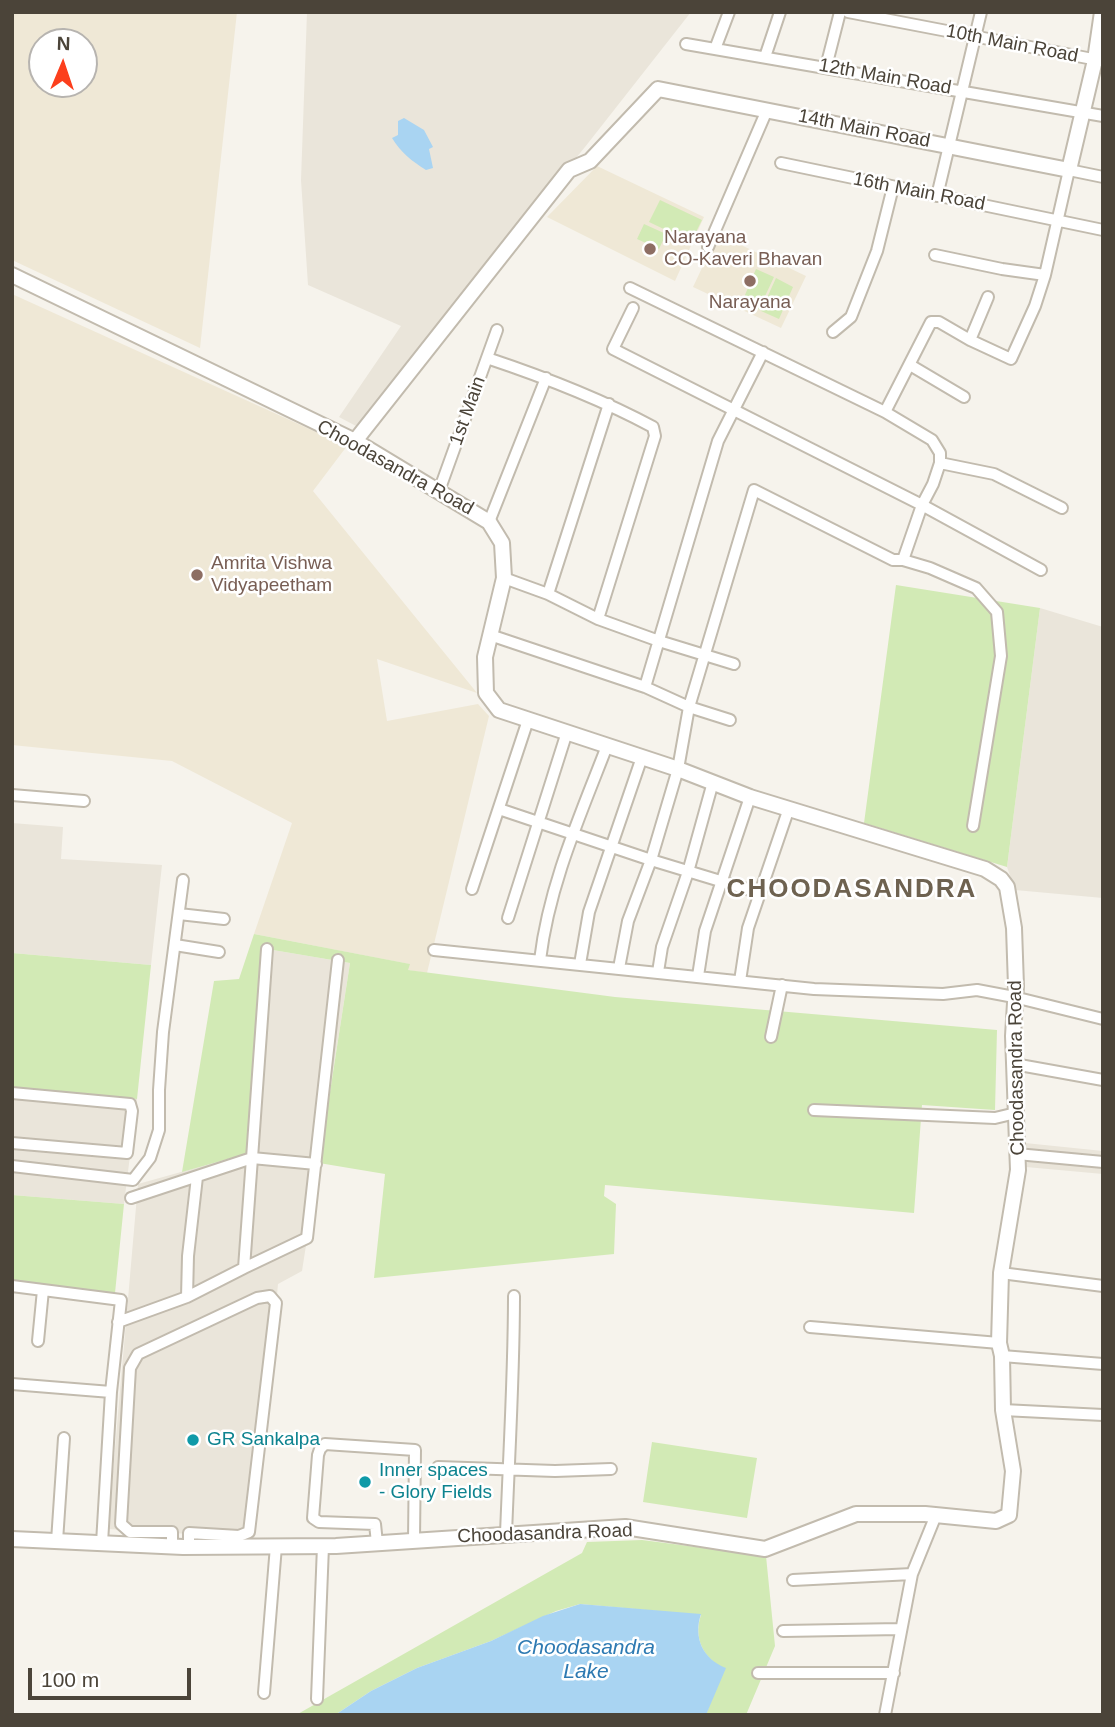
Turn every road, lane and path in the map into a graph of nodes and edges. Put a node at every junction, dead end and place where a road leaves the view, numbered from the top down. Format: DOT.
graph roads {
  1 [pos="729,12"];
  2 [pos="780,12"];
  3 [pos="840,12"];
  4 [pos="848,12"];
  5 [pos="981,12"];
  6 [pos="1102,12"];
  7 [pos="975,37"];
  8 [pos="686,44"];
  9 [pos="715,49"];
  10 [pos="765,57"];
  11 [pos="1099,61"];
  12 [pos="826,66"];
  13 [pos="962,91"];
  14 [pos="767,110"];
  15 [pos="1083,112"];
  16 [pos="1103,116"];
  17 [pos="949,146"];
  18 [pos="780,163"];
  19 [pos="1069,170"];
  20 [pos="1103,177"];
  21 [pos="893,187"];
  22 [pos="937,196"];
  23 [pos="1058,220"];
  24 [pos="1103,230"];
  25 [pos="708,247"];
  26 [pos="935,255"];
  27 [pos="12,275"];
  28 [pos="1045,275"];
  29 [pos="630,288"];
  30 [pos="988,297"];
  31 [pos="633,308"];
  32 [pos="497,330"];
  33 [pos="833,332"];
  34 [pos="970,340"];
  35 [pos="763,352"];
  36 [pos="487,358"];
  37 [pos="910,365"];
  38 [pos="546,378"];
  39 [pos="964,397"];
  40 [pos="609,404"];
  41 [pos="733,409"];
  42 [pos="885,412"];
  43 [pos="355,441"];
  44 [pos="940,463"];
  45 [pos="439,491"];
  46 [pos="922,505"];
  47 [pos="1062,508"];
  48 [pos="489,522"];
  49 [pos="903,560"];
  50 [pos="1041,570"];
  51 [pos="505,578"];
  52 [pos="548,594"];
  53 [pos="598,619"];
  54 [pos="490,635"];
  55 [pos="659,641"];
  56 [pos="703,655"];
  57 [pos="734,664"];
  58 [pos="645,687"];
  59 [pos="689,707"];
  60 [pos="528,720"];
  61 [pos="730,720"];
  62 [pos="567,733"];
  63 [pos="607,746"];
  64 [pos="642,757"];
  65 [pos="678,769"];
  66 [pos="713,782"];
  67 [pos="12,795"];
  68 [pos="750,797"];
  69 [pos="84,801"];
  70 [pos="499,808"];
  71 [pos="789,808"];
  72 [pos="538,823"];
  73 [pos="973,826"];
  74 [pos="573,834"];
  75 [pos="610,847"];
  76 [pos="651,860"];
  77 [pos="688,872"];
  78 [pos="183,880"];
  79 [pos="722,881"];
  80 [pos="472,889"];
  81 [pos="760,893"];
  82 [pos="179,914"];
  83 [pos="508,918"];
  84 [pos="224,919"];
  85 [pos="175,945"];
  86 [pos="267,949"];
  87 [pos="434,950"];
  88 [pos="219,952"];
  89 [pos="338,960"];
  90 [pos="540,960"];
  91 [pos="580,964"];
  92 [pos="619,968"];
  93 [pos="658,972"];
  94 [pos="698,976"];
  95 [pos="740,981"];
  96 [pos="782,985"];
  97 [pos="1014,997"];
  98 [pos="1103,1019"];
  99 [pos="771,1037"];
  100 [pos="1014,1064"];
  101 [pos="1103,1080"];
  102 [pos="12,1093"];
  103 [pos="814,1110"];
  104 [pos="1016,1113"];
  105 [pos="12,1143"];
  106 [pos="1017,1154"];
  107 [pos="251,1158"];
  108 [pos="1103,1162"];
  109 [pos="316,1164"];
  110 [pos="12,1166"];
  111 [pos="197,1177"];
  112 [pos="131,1198"];
  113 [pos="244,1268"];
  114 [pos="1001,1273"];
  115 [pos="12,1286"];
  116 [pos="1103,1286"];
  117 [pos="43,1290"];
  118 [pos="514,1296"];
  119 [pos="187,1297"];
  120 [pos="118,1322"];
  121 [pos="810,1327"];
  122 [pos="38,1341"];
  123 [pos="1001,1349"];
  124 [pos="1103,1364"];
  125 [pos="12,1384"];
  126 [pos="111,1392"];
  127 [pos="1003,1410"];
  128 [pos="1103,1415"];
  129 [pos="64,1438"];
  130 [pos="438,1467"];
  131 [pos="611,1469"];
  132 [pos="508,1470"];
  133 [pos="936,1515"];
  134 [pos="414,1533"];
  135 [pos="506,1534"];
  136 [pos="12,1539"];
  137 [pos="172,1539"];
  138 [pos="189,1540"];
  139 [pos="57,1541"];
  140 [pos="102,1542"];
  141 [pos="377,1543"];
  142 [pos="276,1546"];
  143 [pos="323,1546"];
  144 [pos="912,1574"];
  145 [pos="793,1580"];
  146 [pos="900,1629"];
  147 [pos="782,1631"];
  148 [pos="894,1672"];
  149 [pos="758,1673"];
  150 [pos="264,1693"];
  151 [pos="317,1699"];
  152 [pos="885,1715"];
  1 -- 9 [label="street"];
  2 -- 10 [label="street"];
  3 -- 12 [label="street"];
  4 -- 7 [label="street, 10th Main Road"];
  5 -- 7 [label="street"];
  6 -- 11 [label="street"];
  7 -- 11 [label="street, 10th Main Road"];
  7 -- 13 [label="street"];
  8 -- 9 [label="street, 12th Main Road"];
  9 -- 10 [label="street, 12th Main Road"];
  10 -- 12 [label="street, 12th Main Road"];
  11 -- 15 [label="street"];
  12 -- 13 [label="street, 12th Main Road"];
  13 -- 15 [label="street, 12th Main Road"];
  13 -- 17 [label="street"];
  14 -- 17 [label="street, 14th Main Road"];
  14 -- 25 [label="street"];
  14 -- 43 [label="street, 14th Main Road"];
  15 -- 16 [label="street, 12th Main Road"];
  15 -- 19 [label="street"];
  17 -- 19 [label="street, 14th Main Road"];
  17 -- 22 [label="street"];
  18 -- 21 [label="street, 16th Main Road"];
  19 -- 20 [label="street"];
  19 -- 23 [label="street"];
  21 -- 22 [label="street, 16th Main Road"];
  21 -- 33 [label="street"];
  22 -- 23 [label="street, 16th Main Road"];
  23 -- 24 [label="street, 16th Main Road"];
  23 -- 28 [label="street"];
  26 -- 28 [label="street"];
  27 -- 43 [label="street, Choodasandra Road"];
  28 -- 34 [label="street"];
  29 -- 35 [label="street"];
  30 -- 34 [label="street"];
  31 -- 41 [label="street"];
  32 -- 36 [label="street, 1st Main"];
  34 -- 37 [label="street"];
  35 -- 41 [label="street"];
  35 -- 42 [label="street"];
  36 -- 38 [label="street"];
  36 -- 45 [label="street, 1st Main"];
  37 -- 39 [label="street"];
  37 -- 42 [label="street"];
  38 -- 40 [label="street"];
  38 -- 48 [label="street"];
  40 -- 52 [label="street"];
  40 -- 53 [label="street"];
  41 -- 46 [label="street"];
  41 -- 55 [label="street"];
  42 -- 44 [label="street"];
  43 -- 45 [label="street, Choodasandra Road"];
  44 -- 46 [label="street"];
  44 -- 47 [label="street"];
  45 -- 48 [label="street, Choodasandra Road"];
  46 -- 49 [label="street"];
  46 -- 50 [label="street"];
  48 -- 51 [label="street, Choodasandra Road"];
  49 -- 56 [label="street"];
  49 -- 73 [label="street"];
  51 -- 52 [label="street"];
  51 -- 54 [label="street, Choodasandra Road"];
  52 -- 53 [label="street"];
  53 -- 55 [label="street"];
  54 -- 58 [label="street"];
  54 -- 60 [label="street, Choodasandra Road"];
  55 -- 56 [label="street"];
  55 -- 58 [label="street"];
  56 -- 57 [label="street"];
  56 -- 59 [label="street"];
  58 -- 59 [label="street"];
  59 -- 61 [label="street"];
  59 -- 65 [label="street"];
  60 -- 62 [label="street, Choodasandra Road"];
  60 -- 70 [label="street"];
  62 -- 63 [label="street, Choodasandra Road"];
  62 -- 72 [label="street"];
  63 -- 64 [label="street, Choodasandra Road"];
  63 -- 74 [label="street"];
  64 -- 65 [label="street, Choodasandra Road"];
  64 -- 75 [label="street"];
  65 -- 66 [label="street, Choodasandra Road"];
  65 -- 76 [label="street"];
  66 -- 68 [label="street, Choodasandra Road"];
  66 -- 77 [label="street"];
  67 -- 69 [label="street"];
  68 -- 71 [label="street, Choodasandra Road"];
  68 -- 79 [label="street"];
  70 -- 72 [label="street"];
  70 -- 80 [label="street"];
  71 -- 81 [label="street"];
  71 -- 97 [label="street, Choodasandra Road"];
  72 -- 74 [label="street"];
  72 -- 83 [label="street"];
  74 -- 75 [label="street"];
  74 -- 90 [label="street"];
  75 -- 76 [label="street"];
  75 -- 91 [label="street"];
  76 -- 77 [label="street"];
  76 -- 92 [label="street"];
  77 -- 79 [label="street"];
  77 -- 93 [label="street"];
  78 -- 82 [label="street"];
  79 -- 81 [label="street"];
  79 -- 94 [label="street"];
  81 -- 95 [label="street"];
  82 -- 84 [label="street"];
  82 -- 85 [label="street"];
  85 -- 88 [label="street"];
  85 -- 110 [label="street"];
  86 -- 107 [label="street"];
  87 -- 90 [label="street"];
  89 -- 109 [label="street"];
  90 -- 91 [label="street"];
  91 -- 92 [label="street"];
  92 -- 93 [label="street"];
  93 -- 94 [label="street"];
  94 -- 95 [label="street"];
  95 -- 96 [label="street"];
  96 -- 97 [label="street"];
  96 -- 99 [label="street"];
  97 -- 98 [label="street"];
  97 -- 100 [label="street, Choodasandra Road"];
  100 -- 101 [label="street"];
  100 -- 104 [label="street, Choodasandra Road"];
  102 -- 105 [label="street"];
  103 -- 104 [label="street"];
  104 -- 106 [label="street, Choodasandra Road"];
  106 -- 108 [label="street"];
  106 -- 114 [label="street, Choodasandra Road"];
  107 -- 109 [label="street"];
  107 -- 111 [label="street"];
  107 -- 113 [label="street"];
  109 -- 113 [label="street"];
  111 -- 112 [label="street"];
  111 -- 119 [label="street"];
  113 -- 119 [label="street"];
  114 -- 116 [label="street"];
  114 -- 123 [label="street, Choodasandra Road"];
  115 -- 117 [label="street"];
  117 -- 120 [label="street"];
  117 -- 122 [label="street"];
  118 -- 132 [label="street"];
  119 -- 120 [label="street"];
  120 -- 126 [label="street"];
  121 -- 123 [label="street"];
  123 -- 124 [label="street"];
  123 -- 127 [label="street, Choodasandra Road"];
  125 -- 126 [label="street"];
  126 -- 140 [label="street"];
  127 -- 128 [label="street"];
  127 -- 133 [label="street, Choodasandra Road"];
  129 -- 139 [label="street"];
  130 -- 132 [label="street"];
  131 -- 132 [label="street"];
  132 -- 135 [label="street"];
  133 -- 135 [label="street, Choodasandra Road"];
  133 -- 144 [label="street"];
  134 -- 135 [label="street, Choodasandra Road"];
  134 -- 141 [label="street, Choodasandra Road"];
  134 -- 141 [label="street"];
  136 -- 139 [label="street, Choodasandra Road"];
  137 -- 138 [label="street, Choodasandra Road"];
  137 -- 138 [label="street"];
  137 -- 140 [label="street, Choodasandra Road"];
  138 -- 142 [label="street, Choodasandra Road"];
  139 -- 140 [label="street, Choodasandra Road"];
  141 -- 143 [label="street, Choodasandra Road"];
  142 -- 143 [label="street, Choodasandra Road"];
  142 -- 150 [label="street"];
  143 -- 151 [label="street"];
  144 -- 145 [label="street"];
  144 -- 146 [label="street"];
  146 -- 147 [label="street"];
  146 -- 148 [label="street"];
  148 -- 149 [label="street"];
  148 -- 152 [label="street"];
}
